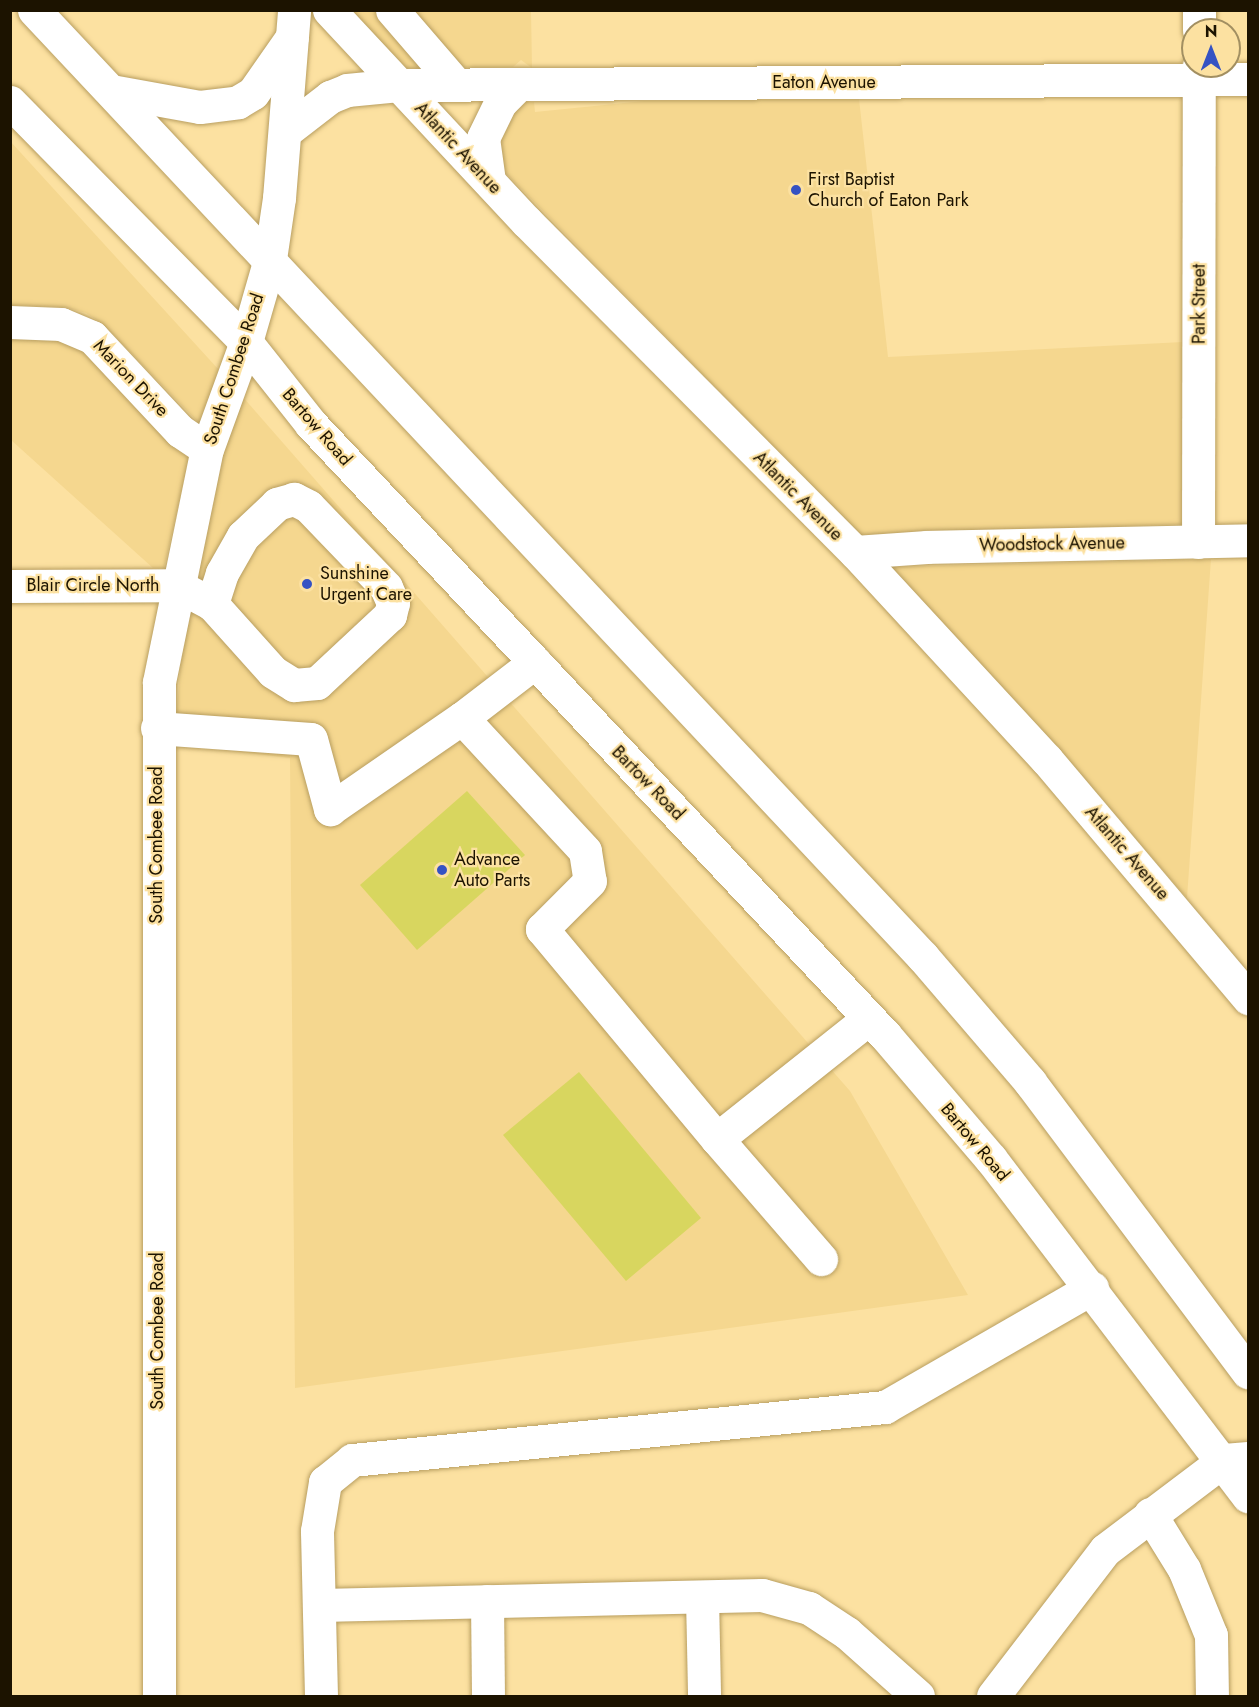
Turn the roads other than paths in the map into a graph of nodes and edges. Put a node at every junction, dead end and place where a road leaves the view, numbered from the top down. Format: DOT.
graph roads {
  1 [pos="34,10"];
  2 [pos="329,10"];
  3 [pos="392,10"];
  4 [pos="293,23"];
  5 [pos="1181,72"];
  6 [pos="1199,78"];
  7 [pos="454,83"];
  8 [pos="519,84"];
  9 [pos="399,85"];
  10 [pos="111,91"];
  11 [pos="10,102"];
  12 [pos="286,131"];
  13 [pos="489,181"];
  14 [pos="270,259"];
  15 [pos="10,322"];
  16 [pos="246,342"];
  17 [pos="207,449"];
  18 [pos="1248,540"];
  19 [pos="1198,542"];
  20 [pos="855,552"];
  21 [pos="176,585"];
  22 [pos="10,586"];
  23 [pos="212,604"];
  24 [pos="535,662"];
  25 [pos="462,718"];
  26 [pos="157,728"];
  27 [pos="1248,998"];
  28 [pos="869,1018"];
  29 [pos="717,1140"];
  30 [pos="821,1259"];
  31 [pos="1092,1288"];
  32 [pos="1248,1372"];
  33 [pos="1236,1459"];
  34 [pos="1248,1496"];
  35 [pos="1150,1514"];
  36 [pos="702,1597"];
  37 [pos="487,1601"];
  38 [pos="320,1605"];
  39 [pos="882,1682"];
  40 [pos="159,1696"];
  41 [pos="321,1696"];
  42 [pos="488,1696"];
  43 [pos="704,1696"];
  44 [pos="918,1696"];
  45 [pos="993,1696"];
  46 [pos="1212,1696"];
  1 -- 10 [label="street"];
  2 -- 9 [label="street, Atlantic Avenue"];
  3 -- 7 [label="street"];
  4 -- 10 [label="street"];
  4 -- 12 [label="street, South Combee Road"];
  5 -- 8 [label="street, Eaton Avenue"];
  6 -- 19 [label="street, Park Street"];
  7 -- 8 [label="street, Eaton Avenue"];
  7 -- 9 [label="street, Eaton Avenue"];
  8 -- 13 [label="street"];
  9 -- 12 [label="street, Eaton Avenue"];
  9 -- 13 [label="street, Atlantic Avenue"];
  10 -- 14 [label="street"];
  11 -- 16 [label="street, Bartow Road"];
  12 -- 14 [label="street, South Combee Road"];
  13 -- 20 [label="street, Atlantic Avenue"];
  14 -- 16 [label="street, South Combee Road"];
  14 -- 32 [label="street"];
  15 -- 17 [label="street, Marion Drive"];
  16 -- 17 [label="street, South Combee Road"];
  16 -- 24 [label="street, Bartow Road"];
  17 -- 21 [label="street, South Combee Road"];
  18 -- 19 [label="street, Woodstock Avenue"];
  19 -- 20 [label="street, Woodstock Avenue"];
  20 -- 27 [label="street, Atlantic Avenue"];
  21 -- 22 [label="street, Blair Circle North"];
  21 -- 23 [label="street"];
  21 -- 26 [label="street, South Combee Road"];
  23 -- 23 [label="street"];
  24 -- 25 [label="street"];
  24 -- 28 [label="street, Bartow Road"];
  25 -- 26 [label="street"];
  25 -- 29 [label="street"];
  26 -- 40 [label="street, South Combee Road"];
  28 -- 29 [label="street"];
  28 -- 31 [label="street, Bartow Road"];
  29 -- 30 [label="street"];
  31 -- 33 [label="street, Bartow Road"];
  31 -- 38 [label="street"];
  33 -- 34 [label="street, Bartow Road"];
  33 -- 35 [label="street"];
  35 -- 45 [label="street"];
  35 -- 46 [label="street"];
  36 -- 37 [label="street"];
  36 -- 39 [label="street"];
  36 -- 43 [label="street"];
  37 -- 38 [label="street"];
  37 -- 42 [label="street"];
  38 -- 41 [label="street"];
  39 -- 44 [label="street"];
}
